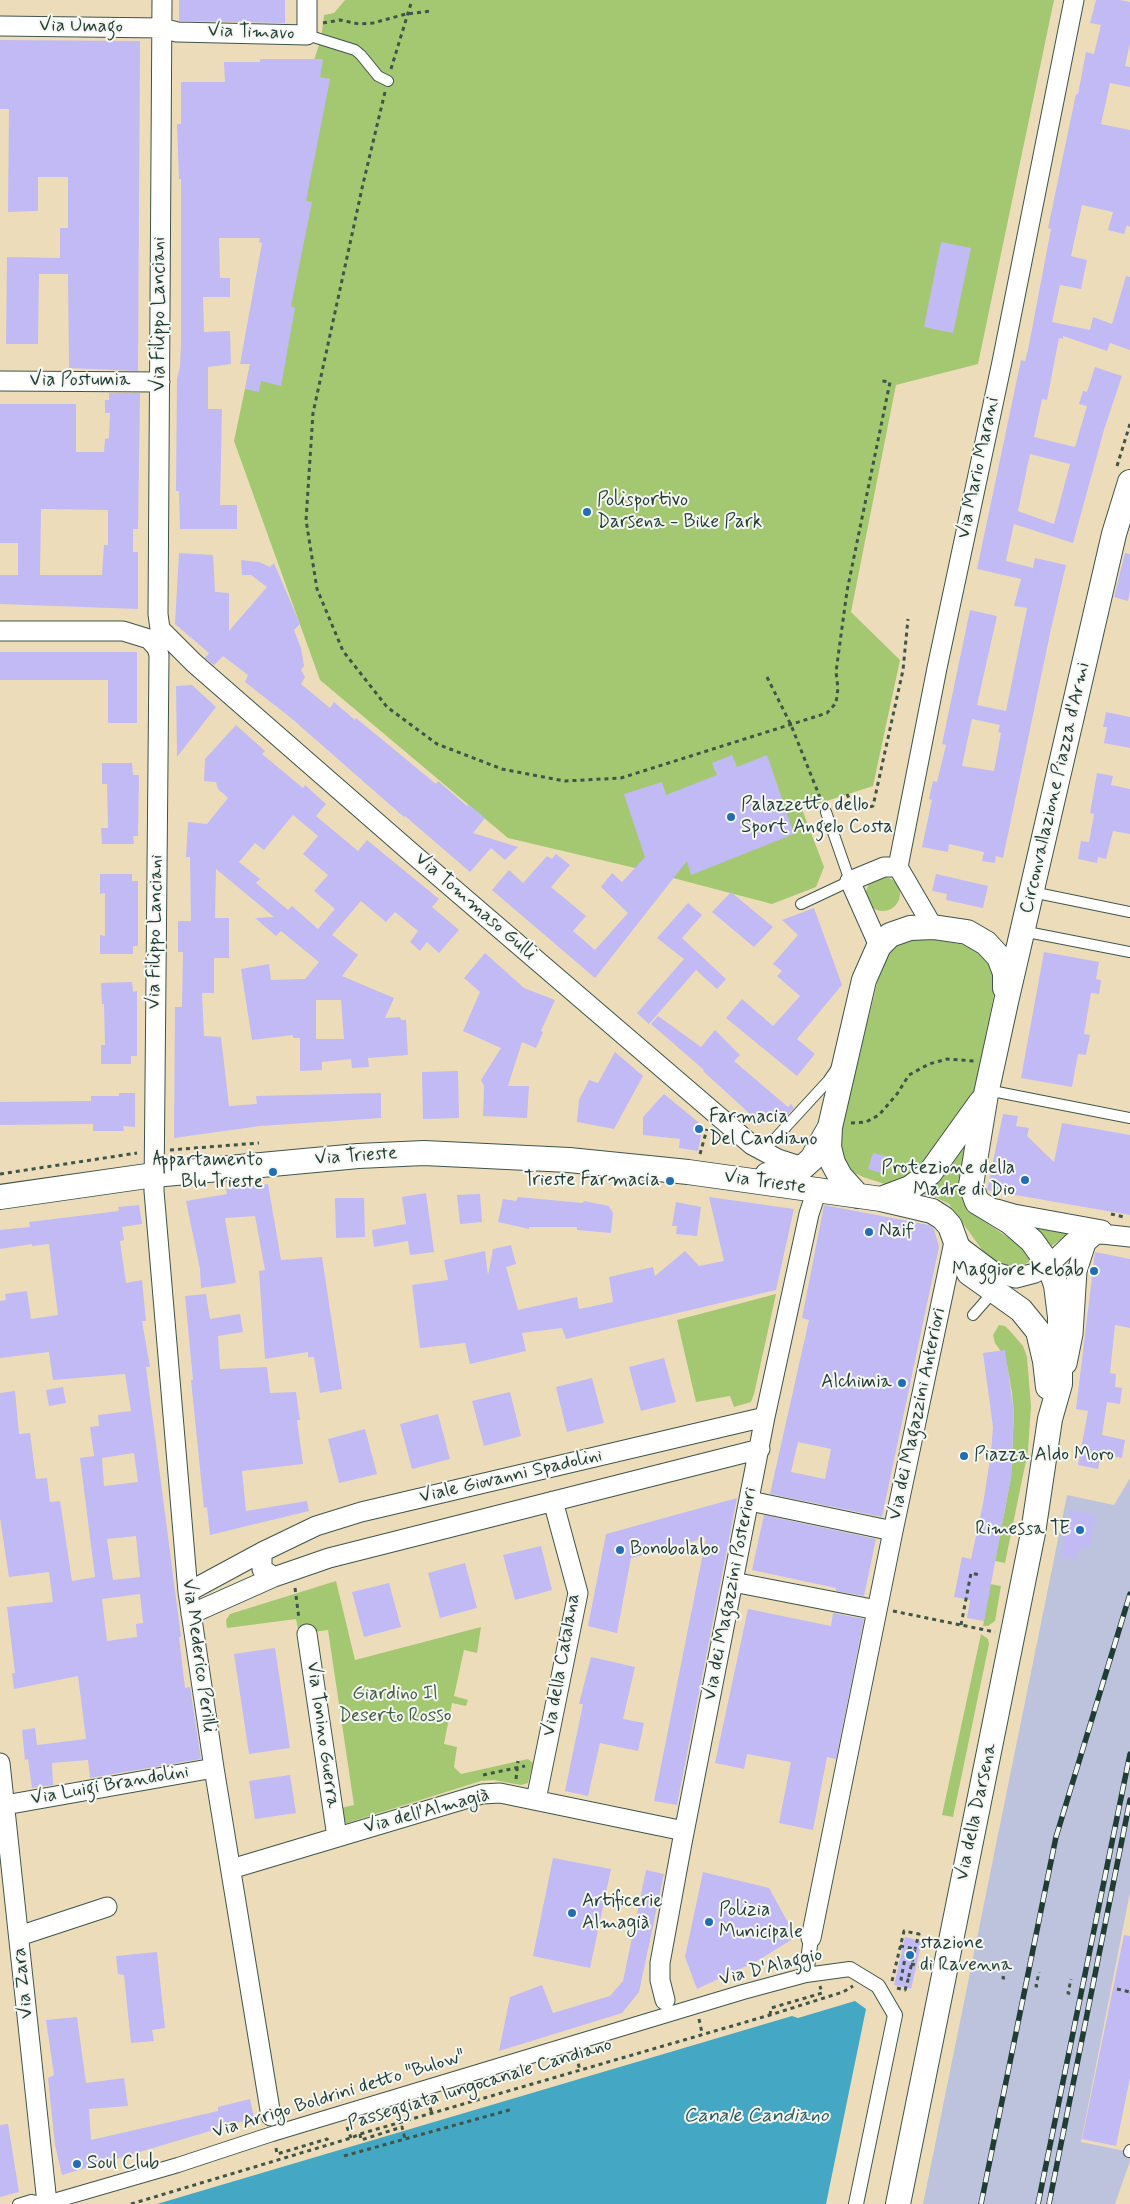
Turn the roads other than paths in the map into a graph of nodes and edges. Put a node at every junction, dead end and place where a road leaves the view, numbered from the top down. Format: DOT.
graph roads {
  1 [pos="162,0"];
  2 [pos="307,0"];
  3 [pos="1074,0"];
  4 [pos="0,26"];
  5 [pos="162,28"];
  6 [pos="307,28"];
  7 [pos="388,81"];
  8 [pos="0,380"];
  9 [pos="160,382"];
  10 [pos="1123,477"];
  11 [pos="159,625"];
  12 [pos="0,631"];
  13 [pos="123,631"];
  14 [pos="194,663"];
  15 [pos="159,688"];
  16 [pos="826,812"];
  17 [pos="898,867"];
  18 [pos="850,881"];
  19 [pos="1031,898"];
  20 [pos="801,904"];
  21 [pos="1130,912"];
  22 [pos="934,927"];
  23 [pos="1022,930"];
  24 [pos="967,932"];
  25 [pos="879,946"];
  26 [pos="1130,952"];
  27 [pos="1006,1002"];
  28 [pos="847,1053"];
  29 [pos="986,1092"];
  30 [pos="1130,1118"];
  31 [pos="830,1127"];
  32 [pos="752,1145"];
  33 [pos="803,1167"];
  34 [pos="713,1175"];
  35 [pos="154,1176"];
  36 [pos="818,1190"];
  37 [pos="858,1196"];
  38 [pos="0,1197"];
  39 [pos="881,1200"];
  40 [pos="978,1202"];
  41 [pos="1096,1234"];
  42 [pos="1123,1236"];
  43 [pos="954,1242"];
  44 [pos="1050,1265"];
  45 [pos="1016,1278"];
  46 [pos="994,1291"];
  47 [pos="973,1315"];
  48 [pos="1060,1384"];
  49 [pos="764,1417"];
  50 [pos="1050,1419"];
  51 [pos="760,1449"];
  52 [pos="553,1501"];
  53 [pos="750,1501"];
  54 [pos="892,1534"];
  55 [pos="262,1552"];
  56 [pos="274,1577"];
  57 [pos="733,1582"];
  58 [pos="188,1592"];
  59 [pos="885,1610"];
  60 [pos="191,1614"];
  61 [pos="307,1634"];
  62 [pos="0,1763"];
  63 [pos="214,1768"];
  64 [pos="536,1800"];
  65 [pos="5,1805"];
  66 [pos="684,1831"];
  67 [pos="337,1837"];
  68 [pos="231,1869"];
  69 [pos="107,1907"];
  70 [pos="19,1936"];
  71 [pos="811,1938"];
  72 [pos="806,1975"];
  73 [pos="668,2007"];
  74 [pos="273,2125"];
  75 [pos="47,2202"];
  76 [pos="18,2204"];
  77 [pos="856,2204"];
  78 [pos="898,2204"];
  1 -- 5 [label="street, Via Filippo Lanciani"];
  2 -- 6 [label="street, Via Timavo"];
  3 -- 17 [label="street, Via Mario Marani"];
  4 -- 5 [label="street, Via Umago"];
  5 -- 6 [label="street, Via Timavo"];
  5 -- 9 [label="street, Via Filippo Lanciani"];
  6 -- 7 [label="lane"];
  8 -- 9 [label="street, Via Postumia"];
  9 -- 11 [label="street, Via Filippo Lanciani"];
  10 -- 19 [label="street, Circonvallazione Piazza d'Armi"];
  11 -- 13 [label="street"];
  11 -- 14 [label="street, Via Tommaso Gulli"];
  12 -- 13 [label="street"];
  13 -- 15 [label="street, Via Filippo Lanciani"];
  14 -- 15 [label="street, Via Filippo Lanciani"];
  14 -- 32 [label="street, Via Tommaso Gulli"];
  15 -- 35 [label="street, Via Filippo Lanciani"];
  16 -- 18 [label="lane"];
  17 -- 18 [label="street"];
  17 -- 22 [label="street"];
  18 -- 20 [label="lane"];
  18 -- 25 [label="street"];
  19 -- 21 [label="lane"];
  19 -- 23 [label="street, Circonvallazione Piazza d'Armi"];
  19 -- 24 [label="street"];
  22 -- 24 [label="street"];
  22 -- 25 [label="street"];
  23 -- 26 [label="lane"];
  23 -- 27 [label="street, Circonvallazione Piazza d'Armi"];
  24 -- 27 [label="street"];
  25 -- 28 [label="street"];
  27 -- 29 [label="street, Circonvallazione Piazza d'Armi"];
  28 -- 31 [label="street"];
  28 -- 32 [label="lane"];
  29 -- 30 [label="lane"];
  29 -- 39 [label="street, Circonvallazione Piazza d'Armi"];
  29 -- 40 [label="street, Circonvallazione Piazza d'Armi"];
  31 -- 33 [label="street"];
  31 -- 37 [label="street"];
  32 -- 33 [label="street, Via Tommaso Gulli"];
  33 -- 34 [label="street, Via Trieste"];
  34 -- 35 [label="street, Via Trieste"];
  34 -- 36 [label="street, Via Trieste"];
  35 -- 38 [label="street, Via Trieste"];
  35 -- 58 [label="street, Via Mederico Perilli"];
  36 -- 37 [label="street, Via Trieste"];
  36 -- 49 [label="street, Via dei Magazzini Posteriori"];
  37 -- 39 [label="street, Via Trieste"];
  39 -- 43 [label="street, Via della Darsena"];
  40 -- 42 [label="street"];
  40 -- 44 [label="street, Via della Darsena"];
  41 -- 42 [label="street"];
  41 -- 44 [label="street"];
  41 -- 48 [label="street, Via della Darsena"];
  43 -- 45 [label="street"];
  43 -- 46 [label="street, Via della Darsena"];
  43 -- 54 [label="street, Via dei Magazzini Anteriori"];
  44 -- 45 [label="street"];
  44 -- 48 [label="street, Via della Darsena"];
  45 -- 46 [label="lane"];
  46 -- 47 [label="lane"];
  46 -- 50 [label="street, Via della Darsena"];
  48 -- 50 [label="street, Via della Darsena"];
  49 -- 51 [label="street, Via dei Magazzini Posteriori"];
  49 -- 55 [label="street, Viale Giovanni Spadolini"];
  50 -- 78 [label="street, Via della Darsena"];
  51 -- 52 [label="street, Viale Giovanni Spadolini"];
  51 -- 53 [label="street, Via dei Magazzini Posteriori"];
  52 -- 56 [label="street, Viale Giovanni Spadolini"];
  52 -- 64 [label="street, Via della Catalana"];
  53 -- 54 [label="street, Via dei Magazzini Anteriori"];
  53 -- 57 [label="street, Via dei Magazzini Posteriori"];
  54 -- 59 [label="street, Via dei Magazzini Anteriori"];
  55 -- 56 [label="street"];
  55 -- 58 [label="street, Viale Giovanni Spadolini"];
  56 -- 60 [label="street, Viale Giovanni Spadolini"];
  57 -- 59 [label="street"];
  57 -- 66 [label="street, Via dei Magazzini Posteriori"];
  58 -- 60 [label="street, Via Mederico Perilli"];
  59 -- 71 [label="street, Via dei Magazzini Anteriori"];
  60 -- 63 [label="street, Via Mederico Perilli"];
  61 -- 67 [label="street, Via Tonino Guerra"];
  62 -- 65 [label="street, Via Zara"];
  63 -- 65 [label="street, Via Luigi Brandolini"];
  63 -- 68 [label="street, Via Mederico Perilli"];
  64 -- 66 [label="street, Via dell'Almagià"];
  64 -- 67 [label="street, Via dell'Almagià"];
  65 -- 70 [label="street, Via Zara"];
  66 -- 73 [label="street, Via dei Magazzini Posteriori"];
  67 -- 68 [label="street, Via dell'Almagià"];
  68 -- 74 [label="street, Via Mederico Perilli"];
  69 -- 70 [label="street"];
  70 -- 75 [label="street, Via Zara"];
  71 -- 72 [label="street"];
  72 -- 73 [label="street, Via D'Alaggio"];
  72 -- 77 [label="street, Via D'Alaggio"];
  73 -- 74 [label="street, Via Arrigo Boldrini detto \"Bulow\""];
  74 -- 75 [label="street, Via Arrigo Boldrini detto \"Bulow\""];
  75 -- 76 [label="lane, Via Arrigo Boldrini detto \"Bulow\""];
}
